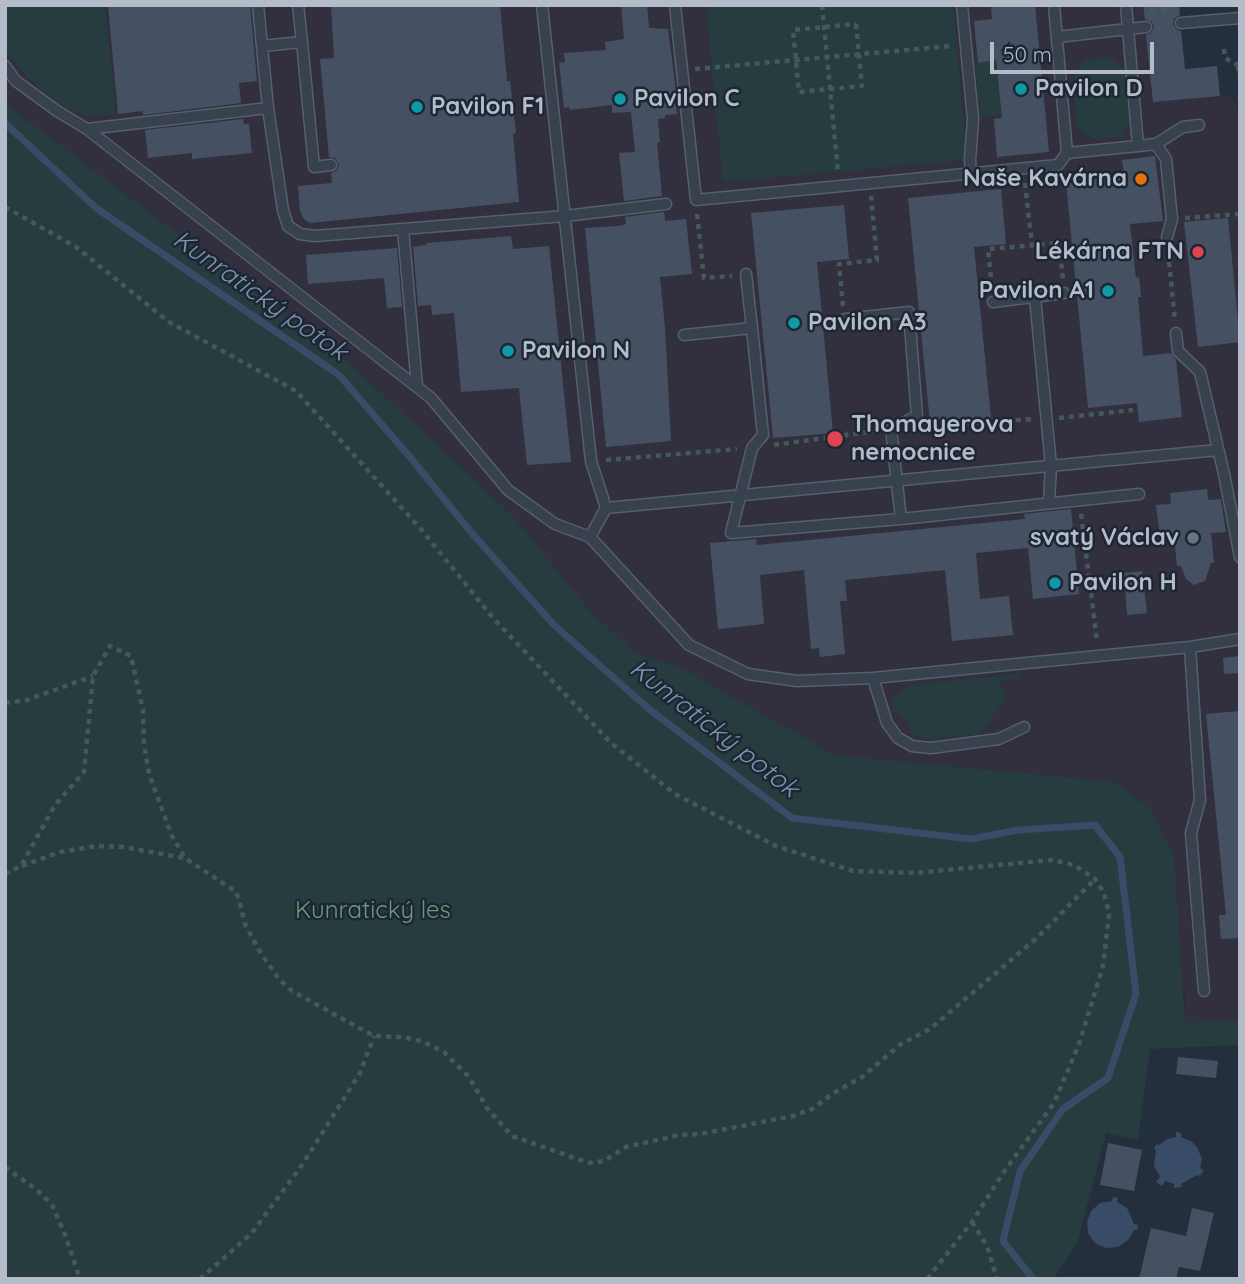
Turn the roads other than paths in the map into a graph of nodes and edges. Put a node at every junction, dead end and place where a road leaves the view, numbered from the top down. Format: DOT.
graph roads {
  1 [pos="258,5"];
  2 [pos="298,5"];
  3 [pos="542,5"];
  4 [pos="675,5"];
  5 [pos="962,5"];
  6 [pos="1054,5"];
  7 [pos="1126,5"];
  8 [pos="1240,18"];
  9 [pos="1181,23"];
  10 [pos="1146,27"];
  11 [pos="1128,29"];
  12 [pos="1057,37"];
  13 [pos="302,42"];
  14 [pos="262,46"];
  15 [pos="5,66"];
  16 [pos="268,108"];
  17 [pos="1199,125"];
  18 [pos="87,129"];
  19 [pos="1156,145"];
  20 [pos="1138,146"];
  21 [pos="1067,153"];
  22 [pos="331,165"];
  23 [pos="971,174"];
  24 [pos="666,204"];
  25 [pos="565,216"];
  26 [pos="403,229"];
  27 [pos="1167,237"];
  28 [pos="746,274"];
  29 [pos="1064,293"];
  30 [pos="1035,297"];
  31 [pos="993,302"];
  32 [pos="845,319"];
  33 [pos="752,328"];
  34 [pos="1176,332"];
  35 [pos="684,335"];
  36 [pos="417,386"];
  37 [pos="1218,450"];
  38 [pos="1051,466"];
  39 [pos="896,481"];
  40 [pos="1139,494"];
  41 [pos="739,495"];
  42 [pos="1049,502"];
  43 [pos="606,508"];
  44 [pos="901,519"];
  45 [pos="590,537"];
  46 [pos="1240,557"];
  47 [pos="1240,639"];
  48 [pos="1190,647"];
  49 [pos="873,678"];
  50 [pos="1024,727"];
  51 [pos="1203,991"];
  1 -- 14 [label="lane"];
  2 -- 13 [label="lane"];
  3 -- 25 [label="lane"];
  4 -- 23 [label="lane"];
  5 -- 23 [label="lane"];
  6 -- 12 [label="lane"];
  7 -- 11 [label="lane"];
  8 -- 9 [label="lane"];
  10 -- 11 [label="lane"];
  11 -- 12 [label="lane"];
  11 -- 20 [label="lane"];
  12 -- 21 [label="lane"];
  13 -- 14 [label="lane"];
  13 -- 22 [label="lane"];
  14 -- 16 [label="lane"];
  15 -- 18 [label="lane"];
  16 -- 18 [label="lane"];
  16 -- 26 [label="lane"];
  17 -- 19 [label="lane"];
  18 -- 36 [label="lane"];
  19 -- 20 [label="lane"];
  19 -- 27 [label="lane"];
  20 -- 21 [label="lane"];
  21 -- 23 [label="lane"];
  24 -- 25 [label="lane"];
  25 -- 26 [label="lane"];
  25 -- 43 [label="lane"];
  26 -- 36 [label="lane"];
  28 -- 33 [label="lane"];
  29 -- 30 [label="lane"];
  30 -- 31 [label="lane"];
  30 -- 38 [label="lane"];
  32 -- 39 [label="lane"];
  33 -- 35 [label="lane"];
  33 -- 41 [label="lane"];
  34 -- 37 [label="lane"];
  36 -- 45 [label="lane"];
  37 -- 38 [label="lane"];
  37 -- 46 [label="lane"];
  38 -- 39 [label="lane"];
  38 -- 42 [label="lane"];
  39 -- 41 [label="lane"];
  39 -- 44 [label="lane"];
  40 -- 42 [label="lane"];
  41 -- 43 [label="lane"];
  41 -- 44 [label="lane"];
  42 -- 44 [label="lane"];
  43 -- 45 [label="lane"];
  45 -- 49 [label="lane"];
  47 -- 48 [label="lane"];
  48 -- 49 [label="lane"];
  48 -- 51 [label="lane"];
  49 -- 50 [label="lane"];
}
